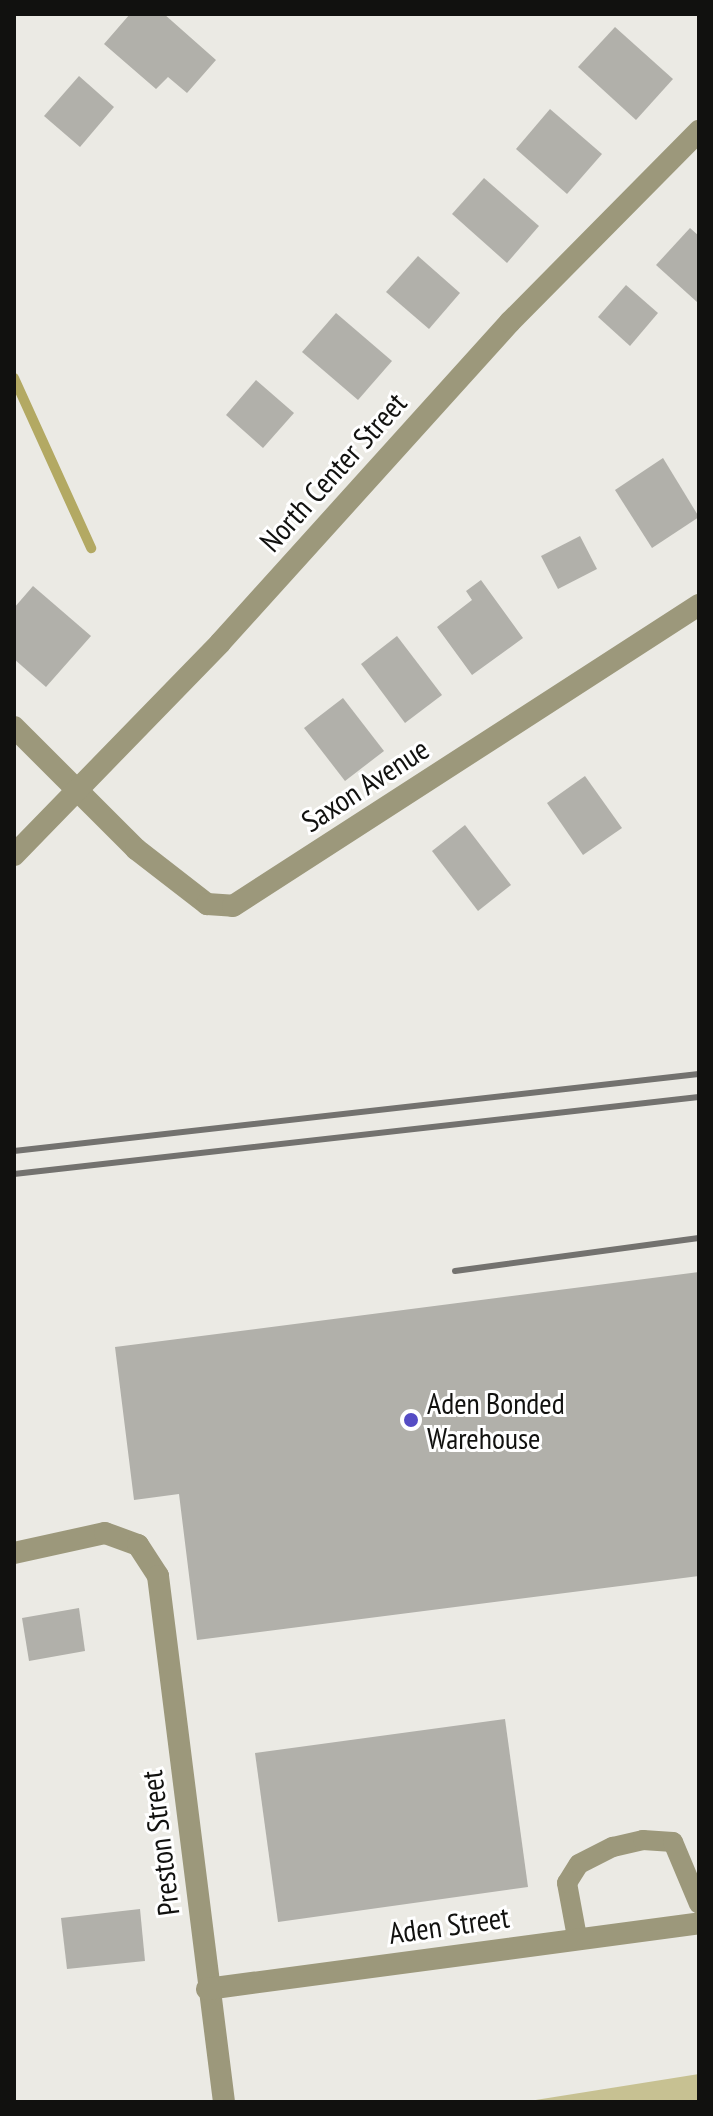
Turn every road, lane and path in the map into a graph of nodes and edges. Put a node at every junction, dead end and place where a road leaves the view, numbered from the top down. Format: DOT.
graph roads {
  1 [pos="699,131"];
  2 [pos="699,605"];
  3 [pos="14,727"];
  4 [pos="76,790"];
  5 [pos="14,855"];
  6 [pos="14,1553"];
  7 [pos="699,1904"];
  8 [pos="699,1923"];
  9 [pos="577,1937"];
  10 [pos="207,1989"];
  11 [pos="224,2102"];
  1 -- 4 [label="street, North Center Street"];
  2 -- 4 [label="street, Saxon Avenue"];
  3 -- 4 [label="street, Saxon Avenue"];
  4 -- 5 [label="street, North Center Street"];
  6 -- 10 [label="street, Preston Street"];
  7 -- 9 [label="lane"];
  8 -- 9 [label="street, Aden Street"];
  9 -- 10 [label="street, Aden Street"];
  10 -- 11 [label="street, Preston Street"];
}
